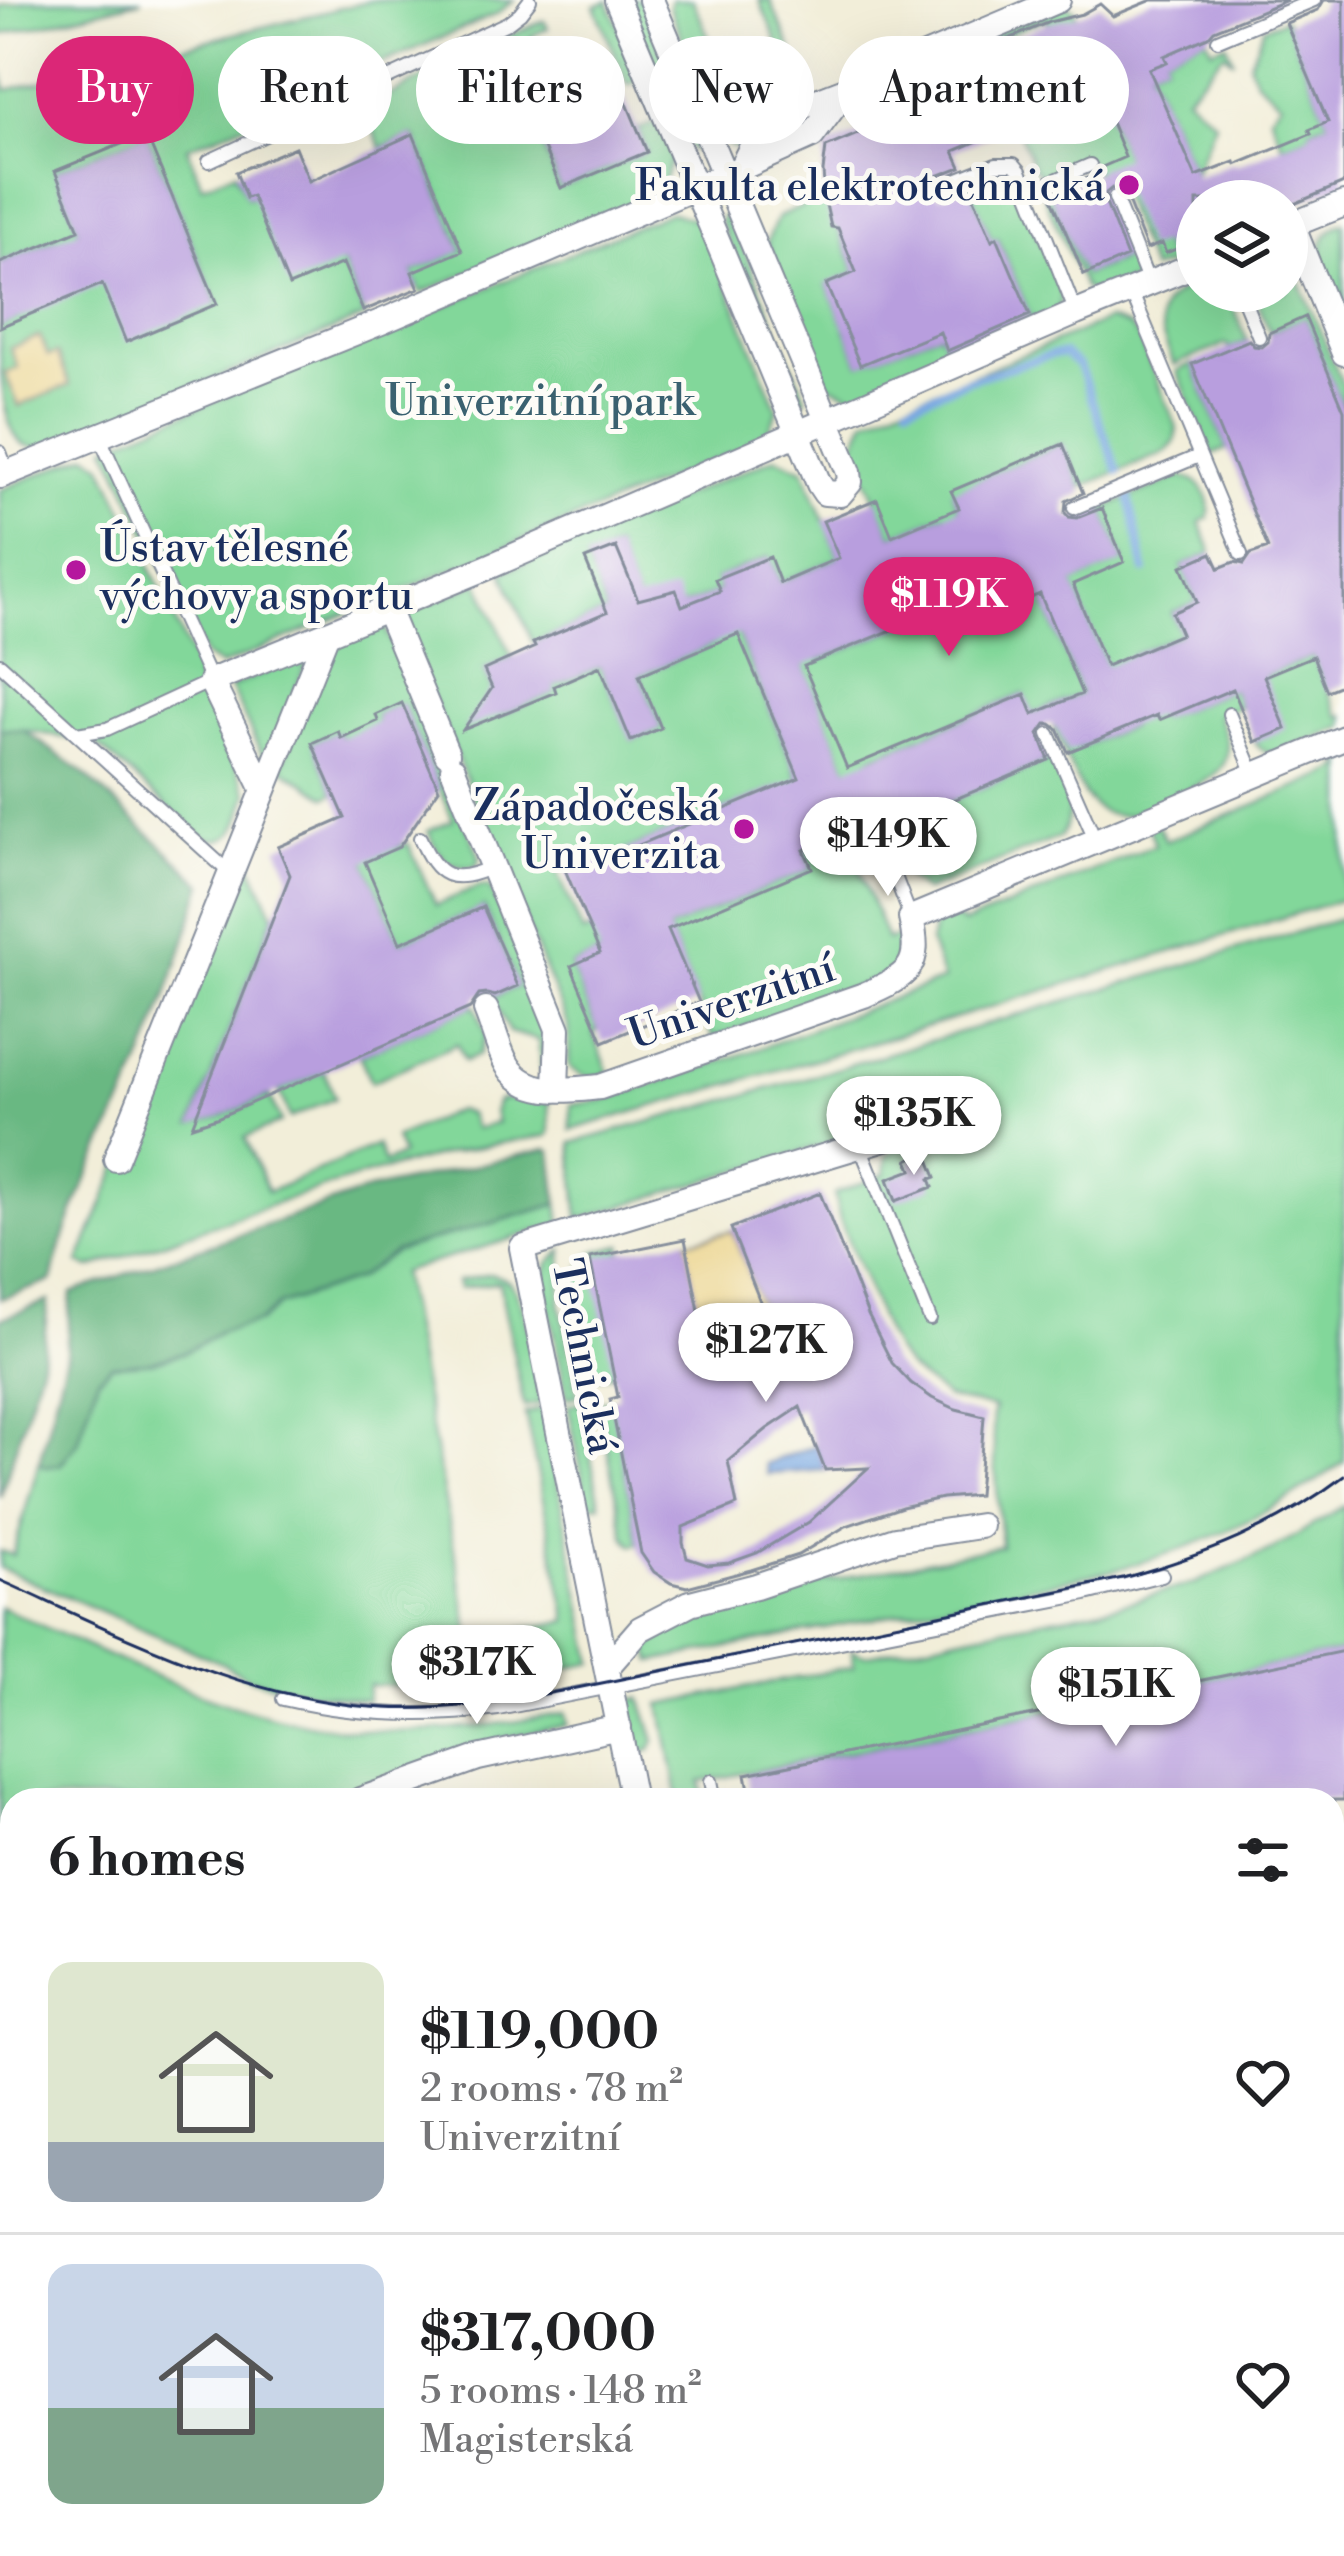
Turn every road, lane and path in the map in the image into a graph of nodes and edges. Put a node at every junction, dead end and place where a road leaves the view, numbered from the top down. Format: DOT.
graph roads {
  1 [pos="530,0"];
  2 [pos="617,0"];
  3 [pos="651,0"];
  4 [pos="1058,0"];
  5 [pos="1313,0"];
  6 [pos="1218,40"];
  7 [pos="208,161"];
  8 [pos="1090,165"];
  9 [pos="734,171"];
  10 [pos="941,186"];
  11 [pos="695,187"];
  12 [pos="1028,192"];
  13 [pos="1114,198"];
  14 [pos="1344,203"];
  15 [pos="1308,218"];
  16 [pos="1308,270"];
  17 [pos="1176,272"];
  18 [pos="1140,286"];
  19 [pos="1249,312"];
  20 [pos="1076,313"];
  21 [pos="1259,337"];
  22 [pos="1344,353"];
  23 [pos="828,422"];
  24 [pos="799,434"];
  25 [pos="100,438"];
  26 [pos="1199,456"];
  27 [pos="3,467"];
  28 [pos="1074,508"];
  29 [pos="1241,554"];
  30 [pos="387,609"];
  31 [pos="327,633"];
  32 [pos="0,664"];
  33 [pos="211,681"];
  34 [pos="1229,714"];
  35 [pos="76,734"];
  36 [pos="1049,734"];
  37 [pos="1344,739"];
  38 [pos="1254,776"];
  39 [pos="265,790"];
  40 [pos="872,814"];
  41 [pos="420,838"];
  42 [pos="1096,841"];
  43 [pos="492,867"];
  44 [pos="232,875"];
  45 [pos="911,918"];
  46 [pos="486,1010"];
  47 [pos="556,1090"];
  48 [pos="915,1129"];
  49 [pos="860,1146"];
  50 [pos="116,1160"];
  51 [pos="930,1319"];
  52 [pos="980,1526"];
  53 [pos="1162,1575"];
  54 [pos="609,1677"];
  55 [pos="284,1699"];
  56 [pos="619,1727"];
  57 [pos="711,1780"];
  58 [pos="394,1788"];
  59 [pos="631,1788"];
  60 [pos="713,1788"];
  1 -- 7 [label="lane"];
  2 -- 11 [label="street"];
  3 -- 9 [label="street"];
  4 -- 9 [label="street"];
  5 -- 6 [label="lane"];
  8 -- 12 [label="lane"];
  9 -- 11 [label="street"];
  9 -- 23 [label="street"];
  10 -- 12 [label="lane"];
  11 -- 24 [label="street"];
  11 -- 25 [label="street"];
  12 -- 20 [label="lane"];
  13 -- 18 [label="lane"];
  14 -- 15 [label="street"];
  16 -- 22 [label="street"];
  17 -- 18 [label="street"];
  18 -- 20 [label="street"];
  18 -- 26 [label="lane"];
  19 -- 21 [label="lane"];
  20 -- 23 [label="street"];
  23 -- 24 [label="street"];
  23 -- 24 [label="street"];
  24 -- 30 [label="street"];
  25 -- 27 [label="street"];
  25 -- 33 [label="lane"];
  26 -- 28 [label="lane"];
  26 -- 29 [label="lane"];
  30 -- 31 [label="street"];
  30 -- 43 [label="street"];
  31 -- 33 [label="street"];
  31 -- 39 [label="street"];
  32 -- 35 [label="lane"];
  33 -- 35 [label="lane"];
  33 -- 39 [label="street"];
  34 -- 38 [label="lane"];
  35 -- 44 [label="lane"];
  36 -- 42 [label="lane"];
  37 -- 38 [label="street"];
  38 -- 42 [label="street"];
  39 -- 44 [label="street"];
  40 -- 45 [label="lane"];
  41 -- 43 [label="lane"];
  42 -- 45 [label="street"];
  43 -- 47 [label="street"];
  44 -- 50 [label="street"];
  45 -- 47 [label="street, Univerzitní"];
  46 -- 47 [label="street"];
  48 -- 49 [label="street, Technická"];
  49 -- 51 [label="lane"];
  49 -- 54 [label="street, Technická"];
  52 -- 54 [label="street"];
  53 -- 54 [label="lane"];
  54 -- 55 [label="lane"];
  54 -- 56 [label="street, Technická"];
  56 -- 58 [label="street"];
  56 -- 59 [label="street, Technická"];
  57 -- 60 [label="lane"];
}
